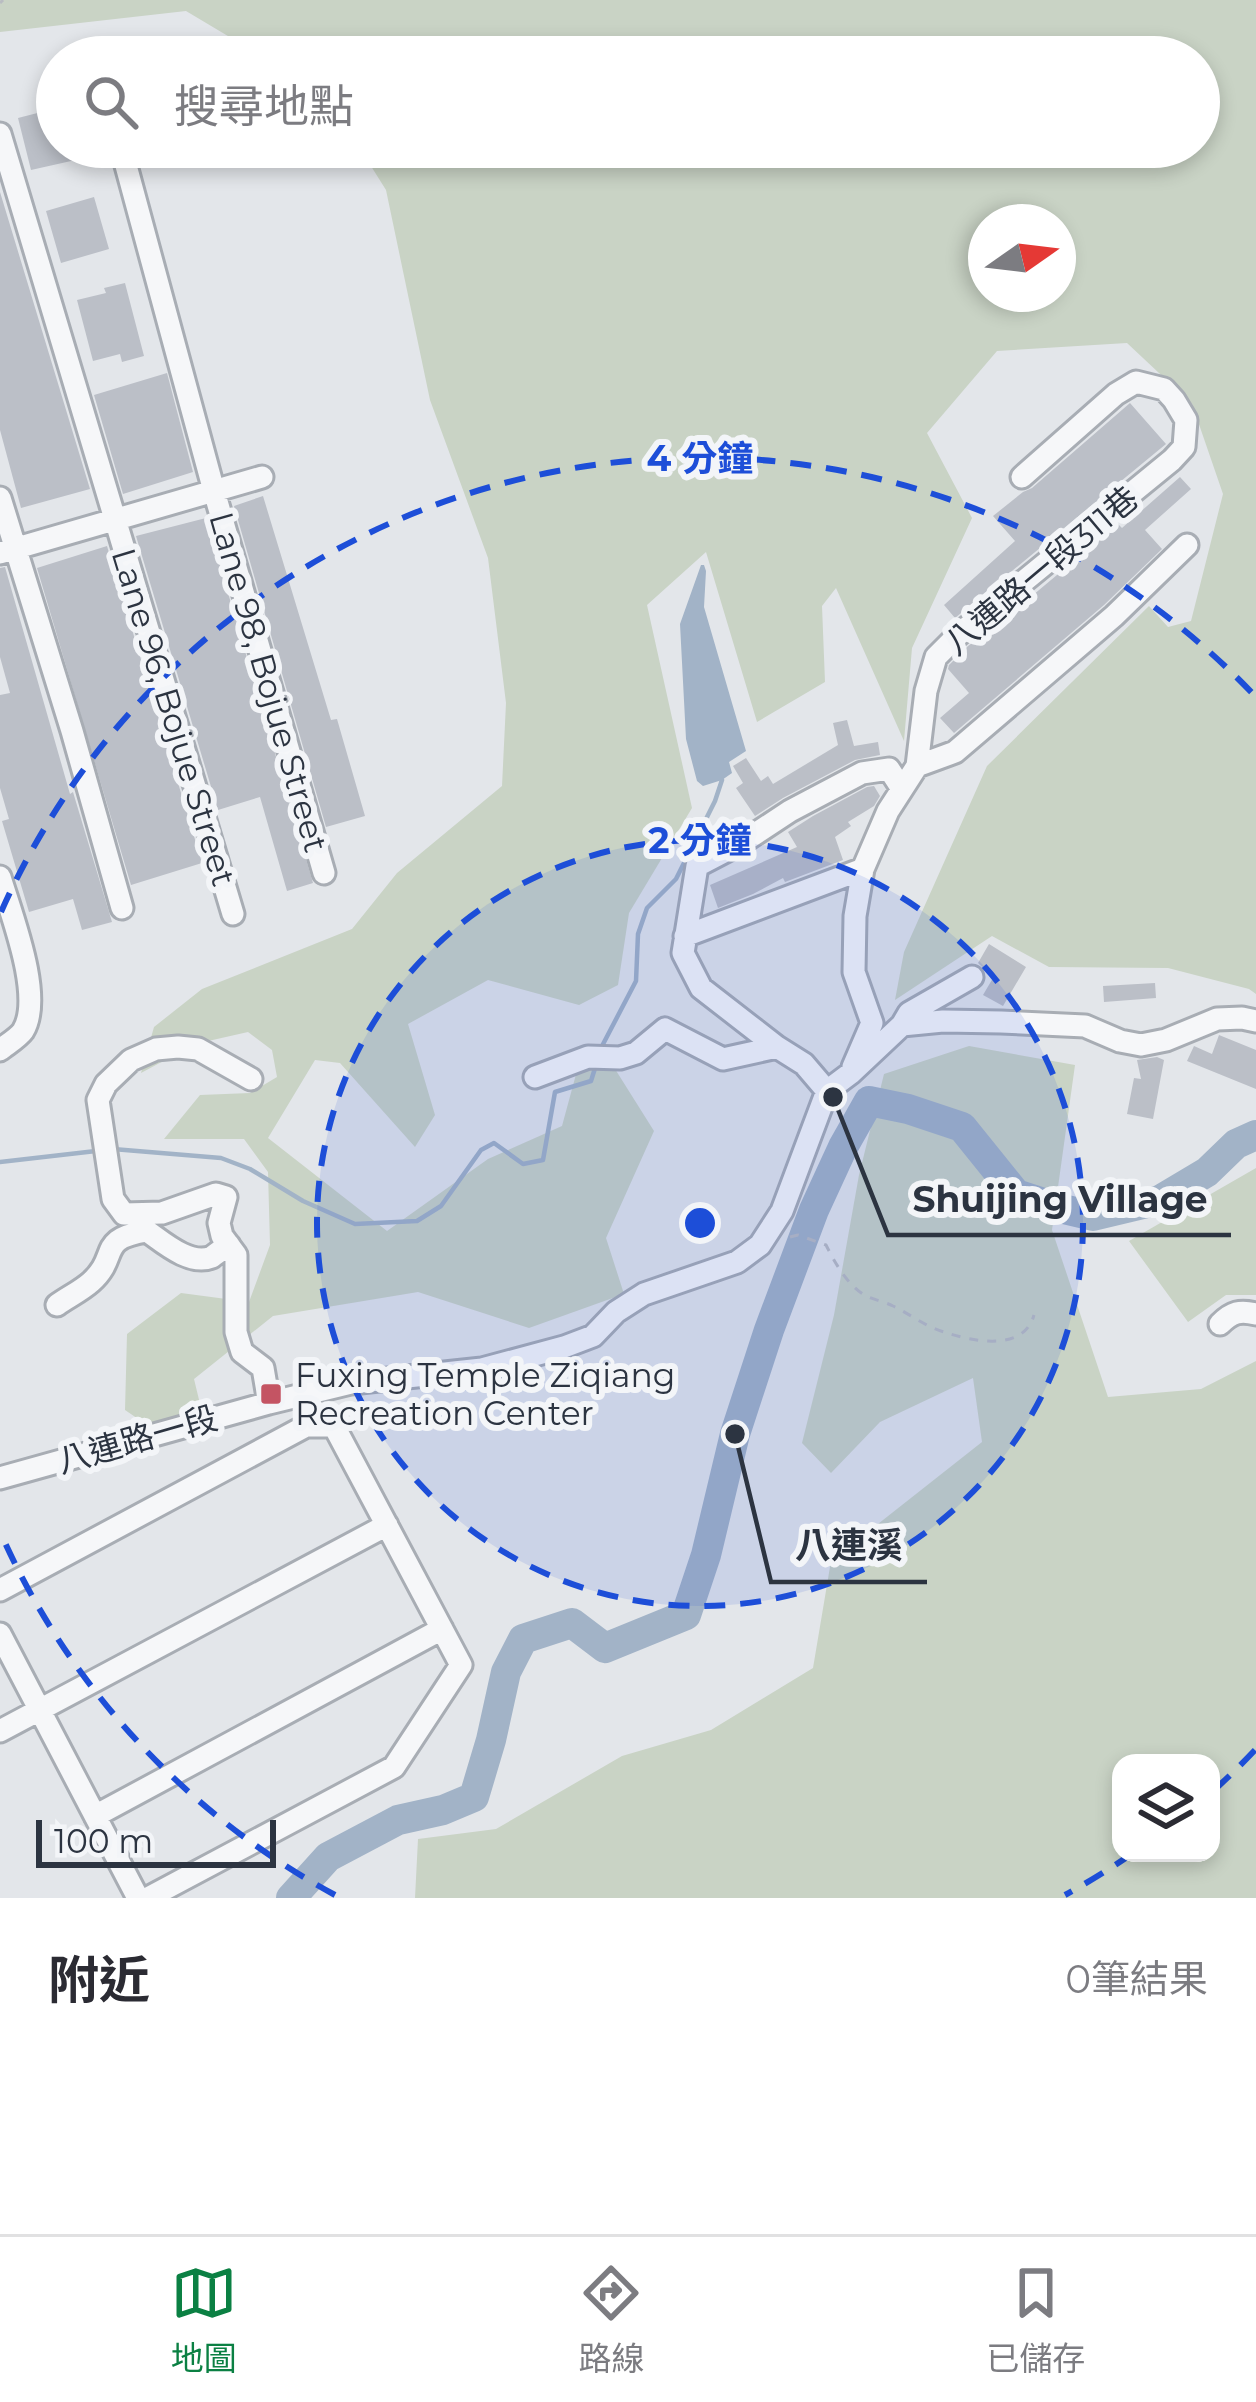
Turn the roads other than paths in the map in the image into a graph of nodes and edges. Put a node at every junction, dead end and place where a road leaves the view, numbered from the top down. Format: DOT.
graph roads {
  1 [pos="0,134"];
  2 [pos="127,168"];
  3 [pos="262,477"];
  4 [pos="1022,477"];
  5 [pos="214,491"];
  6 [pos="0,498"];
  7 [pos="115,520"];
  8 [pos="1187,545"];
  9 [pos="8,551"];
  10 [pos="916,766"];
  11 [pos="902,789"];
  12 [pos="862,869"];
  13 [pos="324,873"];
  14 [pos="0,877"];
  15 [pos="122,908"];
  16 [pos="232,914"];
  17 [pos="686,930"];
  18 [pos="972,977"];
  19 [pos="1256,1022"];
  20 [pos="902,1025"];
  21 [pos="778,1047"];
  22 [pos="0,1050"];
  23 [pos="851,1073"];
  24 [pos="535,1077"];
  25 [pos="251,1078"];
  26 [pos="826,1091"];
  27 [pos="229,1245"];
  28 [pos="56,1305"];
  29 [pos="1256,1314"];
  30 [pos="1220,1324"];
  31 [pos="269,1402"];
  32 [pos="0,1478"];
  33 [pos="387,1525"];
  34 [pos="0,1590"];
  35 [pos="442,1629"];
  36 [pos="0,1634"];
  37 [pos="40,1711"];
  38 [pos="0,1731"];
  39 [pos="95,1816"];
  40 [pos="138,1898"];
  41 [pos="148,1898"];
  1 -- 7 [label="street, Lane 96, Bojue Street"];
  2 -- 5 [label="street, Lane 98, Bojue Street"];
  3 -- 5 [label="street"];
  4 -- 10 [label="street, 八連路一段311巷"];
  5 -- 7 [label="street"];
  5 -- 13 [label="street, Lane 98, Bojue Street"];
  6 -- 9 [label="street"];
  7 -- 9 [label="street"];
  7 -- 16 [label="street, Lane 96, Bojue Street"];
  8 -- 10 [label="street"];
  9 -- 15 [label="street"];
  10 -- 11 [label="street, 八連路一段311巷"];
  11 -- 12 [label="street, 八連路一段311巷"];
  11 -- 17 [label="street"];
  12 -- 17 [label="street"];
  12 -- 23 [label="street, 八連路一段311巷"];
  14 -- 22 [label="street"];
  17 -- 21 [label="street"];
  18 -- 20 [label="street"];
  19 -- 20 [label="street"];
  20 -- 23 [label="street"];
  21 -- 24 [label="street"];
  21 -- 26 [label="street"];
  23 -- 26 [label="street"];
  25 -- 27 [label="street"];
  26 -- 31 [label="street, 八連路一段"];
  27 -- 28 [label="street"];
  27 -- 31 [label="street"];
  29 -- 30 [label="street"];
  31 -- 32 [label="street, 八連路一段"];
  33 -- 34 [label="street"];
  33 -- 35 [label="street"];
  33 -- 37 [label="street"];
  35 -- 39 [label="street"];
  35 -- 41 [label="street"];
  36 -- 37 [label="street"];
  37 -- 38 [label="street"];
  37 -- 39 [label="street"];
  39 -- 40 [label="street"];
}
